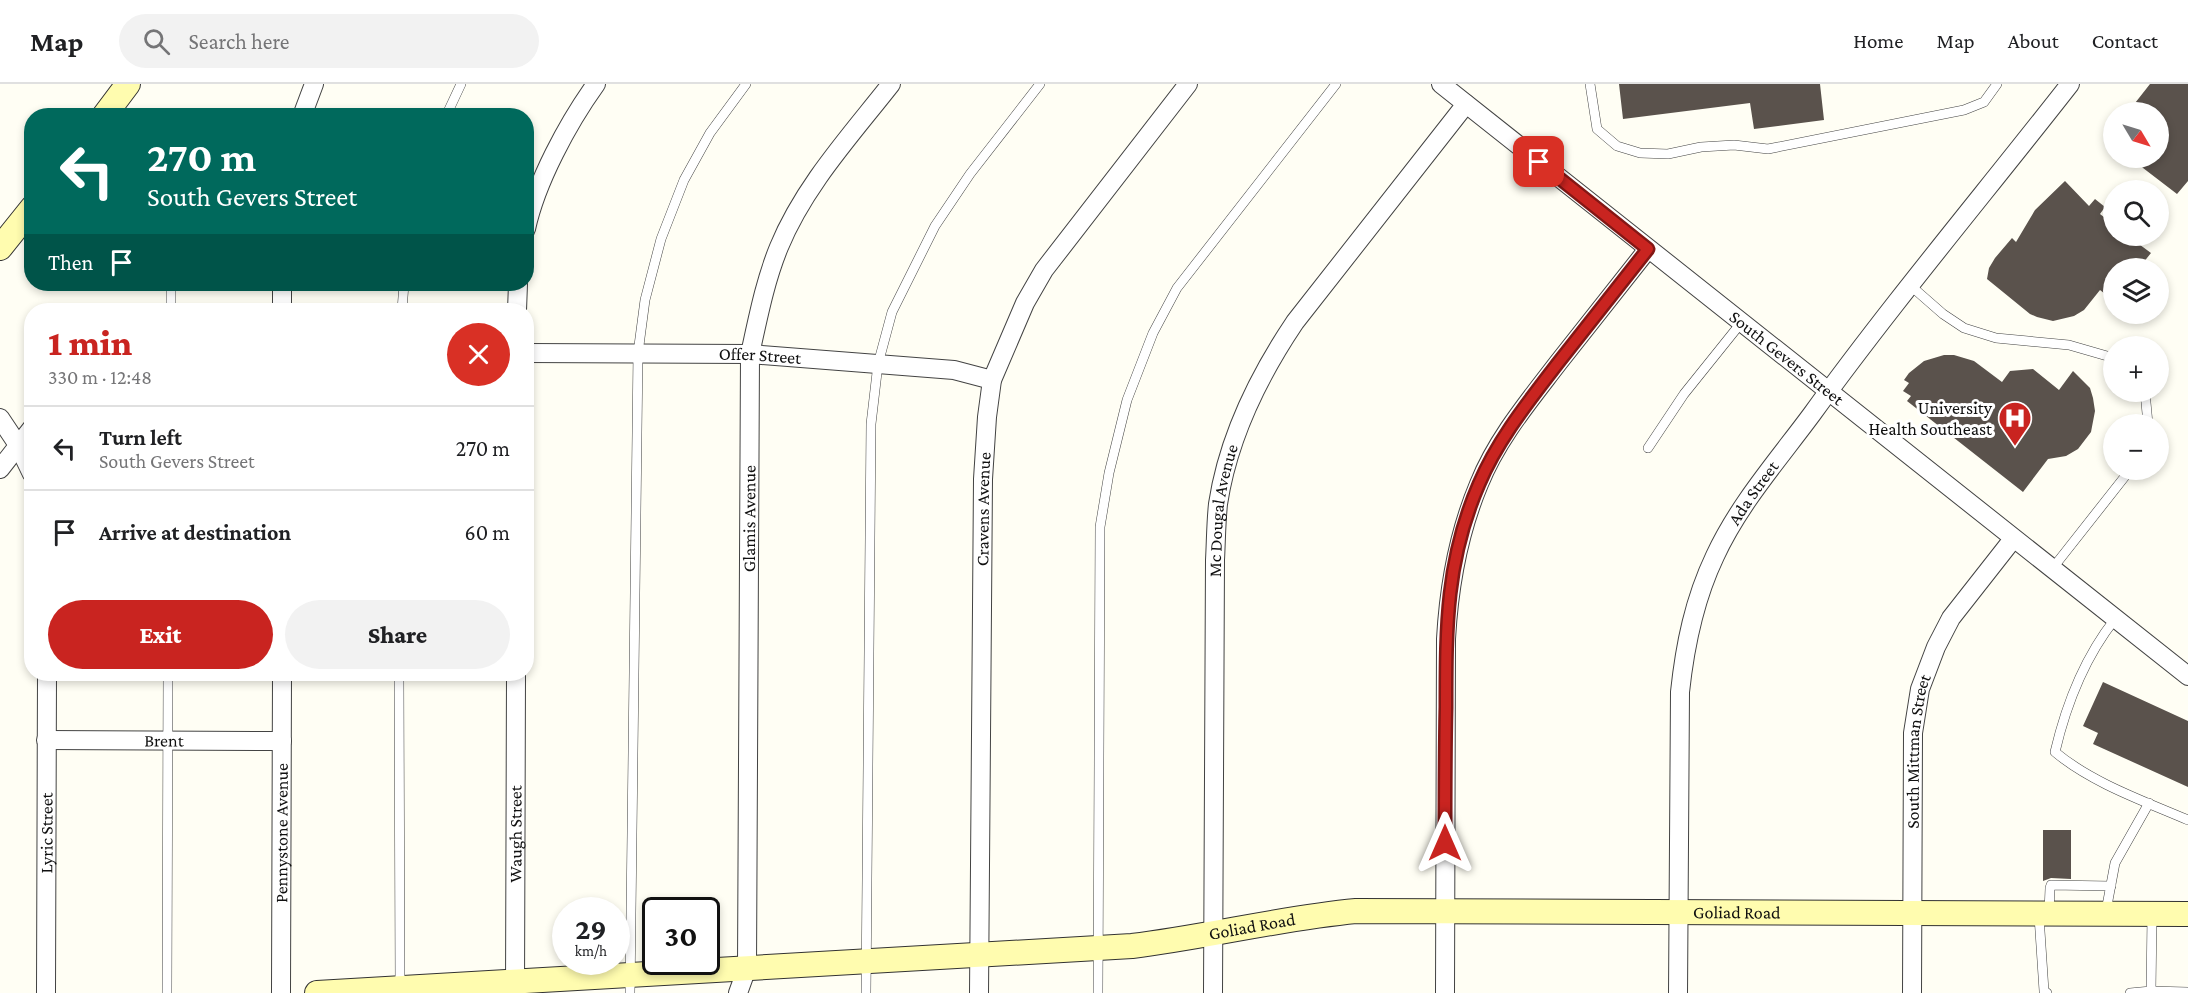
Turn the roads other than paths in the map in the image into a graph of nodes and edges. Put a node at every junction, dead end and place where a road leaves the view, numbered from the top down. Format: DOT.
graph roads {
  1 [pos="128,84"];
  2 [pos="315,84"];
  3 [pos="461,84"];
  4 [pos="596,84"];
  5 [pos="746,84"];
  6 [pos="891,84"];
  7 [pos="1040,84"];
  8 [pos="1188,84"];
  9 [pos="1336,84"];
  10 [pos="1441,84"];
  11 [pos="1590,84"];
  12 [pos="1997,84"];
  13 [pos="2070,84"];
  14 [pos="1466,104"];
  15 [pos="110,108"];
  16 [pos="305,108"];
  17 [pos="450,108"];
  18 [pos="534,206"];
  19 [pos="24,218"];
  20 [pos="0,249"];
  21 [pos="1648,249"];
  22 [pos="1911,286"];
  23 [pos="1741,323"];
  24 [pos="534,353"];
  25 [pos="638,353"];
  26 [pos="750,354"];
  27 [pos="2103,355"];
  28 [pos="878,364"];
  29 [pos="992,380"];
  30 [pos="1828,392"];
  31 [pos="0,418"];
  32 [pos="24,438"];
  33 [pos="18,445"];
  34 [pos="1648,448"];
  35 [pos="24,457"];
  36 [pos="0,469"];
  37 [pos="2122,480"];
  38 [pos="2013,538"];
  39 [pos="2052,569"];
  40 [pos="2115,619"];
  41 [pos="2188,676"];
  42 [pos="47,681"];
  43 [pos="168,681"];
  44 [pos="282,681"];
  45 [pos="399,681"];
  46 [pos="516,681"];
  47 [pos="46,740"];
  48 [pos="168,741"];
  49 [pos="282,741"];
  50 [pos="2149,802"];
  51 [pos="2188,820"];
  52 [pos="2111,886"];
  53 [pos="1445,911"];
  54 [pos="1678,913"];
  55 [pos="1912,914"];
  56 [pos="2044,914"];
  57 [pos="2105,914"];
  58 [pos="2152,914"];
  59 [pos="2188,914"];
  60 [pos="1213,933"];
  61 [pos="1096,948"];
  62 [pos="979,955"];
  63 [pos="865,962"];
  64 [pos="747,968"];
  65 [pos="630,984"];
  66 [pos="515,988"];
  67 [pos="400,991"];
  68 [pos="2151,991"];
  69 [pos="2188,992"];
  70 [pos="46,993"];
  71 [pos="167,993"];
  72 [pos="281,993"];
  73 [pos="317,993"];
  74 [pos="738,993"];
  75 [pos="866,993"];
  76 [pos="979,993"];
  77 [pos="1098,993"];
  78 [pos="1213,993"];
  79 [pos="1445,993"];
  80 [pos="1678,993"];
  81 [pos="1912,993"];
  82 [pos="2047,993"];
  83 [pos="2130,993"];
  1 -- 15 [label="main road"];
  2 -- 16 [label="street"];
  3 -- 17 [label="lane"];
  4 -- 18 [label="street"];
  5 -- 25 [label="lane"];
  6 -- 26 [label="street, Glamis Avenue"];
  7 -- 28 [label="lane"];
  8 -- 29 [label="street, Cravens Avenue"];
  9 -- 61 [label="lane"];
  10 -- 14 [label="street, South Gevers Street"];
  11 -- 12 [label="lane"];
  13 -- 22 [label="street, Ada Street"];
  14 -- 21 [label="street, South Gevers Street"];
  14 -- 60 [label="street, Mc Dougal Avenue"];
  19 -- 20 [label="main road"];
  21 -- 23 [label="street, South Gevers Street"];
  21 -- 53 [label="street"];
  22 -- 27 [label="lane"];
  22 -- 30 [label="street, Ada Street"];
  23 -- 30 [label="street, South Gevers Street"];
  23 -- 34 [label="lane"];
  24 -- 25 [label="street, Offer Street"];
  25 -- 26 [label="street, Offer Street"];
  25 -- 65 [label="lane"];
  26 -- 28 [label="street, Offer Street"];
  26 -- 64 [label="street, Glamis Avenue"];
  28 -- 29 [label="street, Offer Street"];
  28 -- 63 [label="lane"];
  29 -- 62 [label="street, Cravens Avenue"];
  30 -- 38 [label="street, South Gevers Street"];
  30 -- 54 [label="street, Ada Street"];
  31 -- 33 [label="street"];
  32 -- 33 [label="street"];
  33 -- 35 [label="street"];
  33 -- 36 [label="street"];
  37 -- 39 [label="lane"];
  38 -- 39 [label="street, South Gevers Street"];
  38 -- 55 [label="street, South Mittman Street"];
  39 -- 40 [label="street, South Gevers Street"];
  40 -- 41 [label="street, South Gevers Street"];
  40 -- 50 [label="lane"];
  42 -- 47 [label="street, Lyric Street"];
  43 -- 48 [label="lane"];
  44 -- 49 [label="street, Pennystone Avenue"];
  45 -- 67 [label="lane"];
  46 -- 66 [label="street, Waugh Street"];
  47 -- 48 [label="street, Brent"];
  47 -- 70 [label="street, Lyric Street"];
  48 -- 49 [label="street, Brent"];
  48 -- 71 [label="lane"];
  49 -- 72 [label="street, Pennystone Avenue"];
  50 -- 51 [label="lane"];
  50 -- 52 [label="lane"];
  52 -- 56 [label="lane"];
  52 -- 57 [label="lane"];
  53 -- 54 [label="main road, Goliad Road"];
  53 -- 60 [label="main road, Goliad Road"];
  53 -- 79 [label="street"];
  54 -- 55 [label="main road, Goliad Road"];
  54 -- 80 [label="street, Ada Street"];
  55 -- 56 [label="main road, Goliad Road"];
  55 -- 81 [label="street, South Mittman Street"];
  56 -- 57 [label="main road, Goliad Road"];
  56 -- 82 [label="lane"];
  57 -- 58 [label="main road, Goliad Road"];
  58 -- 59 [label="main road, Goliad Road"];
  58 -- 68 [label="lane"];
  60 -- 61 [label="main road, Goliad Road"];
  60 -- 78 [label="street, Mc Dougal Avenue"];
  61 -- 62 [label="main road, Goliad Road"];
  61 -- 77 [label="lane"];
  62 -- 63 [label="main road, Goliad Road"];
  62 -- 76 [label="street, Cravens Avenue"];
  63 -- 64 [label="main road, Goliad Road"];
  63 -- 75 [label="lane"];
  64 -- 65 [label="main road, Goliad Road"];
  64 -- 74 [label="street, Glamis Avenue"];
  65 -- 66 [label="main road, Goliad Road"];
  66 -- 67 [label="main road, Goliad Road"];
  67 -- 73 [label="main road, Goliad Road"];
  68 -- 69 [label="lane"];
  68 -- 83 [label="lane"];
}
